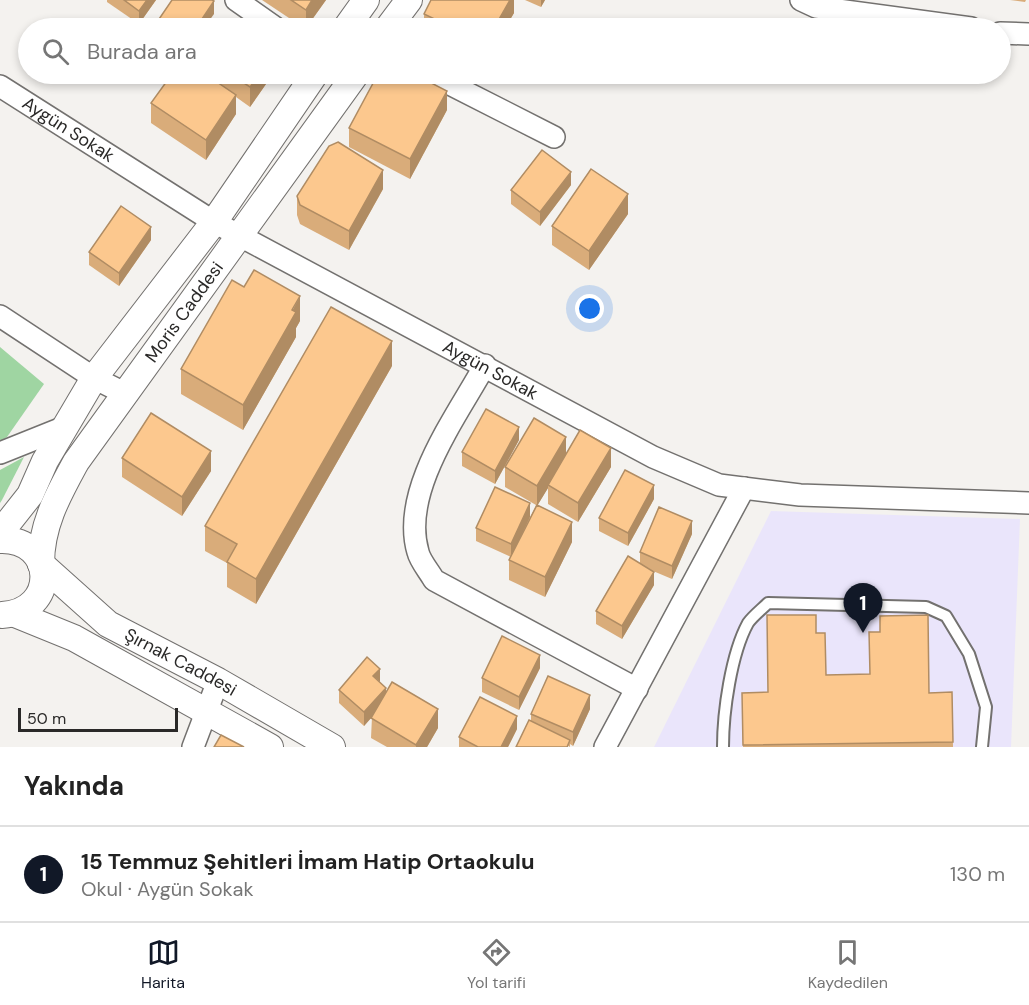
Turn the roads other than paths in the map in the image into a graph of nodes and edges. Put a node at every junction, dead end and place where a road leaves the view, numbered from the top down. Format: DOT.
graph roads {
  1 [pos="236,0"];
  2 [pos="366,0"];
  3 [pos="409,0"];
  4 [pos="801,0"];
  5 [pos="262,18"];
  6 [pos="353,18"];
  7 [pos="396,18"];
  8 [pos="897,18"];
  9 [pos="1011,33"];
  10 [pos="1029,34"];
  11 [pos="308,84"];
  12 [pos="349,84"];
  13 [pos="450,84"];
  14 [pos="0,86"];
  15 [pos="554,136"];
  16 [pos="214,222"];
  17 [pos="241,236"];
  18 [pos="0,316"];
  19 [pos="485,366"];
  20 [pos="94,378"];
  21 [pos="126,394"];
  22 [pos="65,428"];
  23 [pos="0,453"];
  24 [pos="744,488"];
  25 [pos="1029,503"];
  26 [pos="0,533"];
  27 [pos="0,540"];
  28 [pos="41,564"];
  29 [pos="4,615"];
  30 [pos="218,681"];
  31 [pos="637,690"];
  32 [pos="207,712"];
  33 [pos="193,747"];
  34 [pos="270,747"];
  35 [pos="332,747"];
  36 [pos="605,747"];
  37 [pos="723,747"];
  38 [pos="982,747"];
  1 -- 5 [label="street"];
  2 -- 6 [label="street"];
  3 -- 7 [label="street"];
  4 -- 8 [label="street"];
  9 -- 10 [label="street"];
  11 -- 16 [label="street, Moris Caddesi"];
  12 -- 17 [label="street, Moris Caddesi"];
  13 -- 15 [label="street"];
  14 -- 16 [label="street, Aygün Sokak"];
  16 -- 17 [label="street, Aygün Sokak"];
  16 -- 20 [label="street, Moris Caddesi"];
  17 -- 19 [label="street, Aygün Sokak"];
  17 -- 21 [label="street, Moris Caddesi"];
  18 -- 20 [label="street"];
  19 -- 24 [label="street, Aygün Sokak"];
  19 -- 31 [label="street"];
  20 -- 21 [label="street"];
  20 -- 22 [label="street, Moris Caddesi"];
  21 -- 28 [label="street, Moris Caddesi"];
  22 -- 23 [label="street"];
  22 -- 26 [label="street, Moris Caddesi"];
  24 -- 25 [label="street, Aygün Sokak"];
  24 -- 31 [label="street"];
  27 -- 28 [label="street, Şırnak Caddesi"];
  28 -- 29 [label="street, Moris Caddesi"];
  28 -- 30 [label="street, Şırnak Caddesi"];
  29 -- 32 [label="street, Şırnak Caddesi"];
  30 -- 32 [label="street"];
  30 -- 35 [label="street, Şırnak Caddesi"];
  31 -- 36 [label="street"];
  32 -- 33 [label="street"];
  32 -- 34 [label="street, Şırnak Caddesi"];
  37 -- 38 [label="lane"];
}
